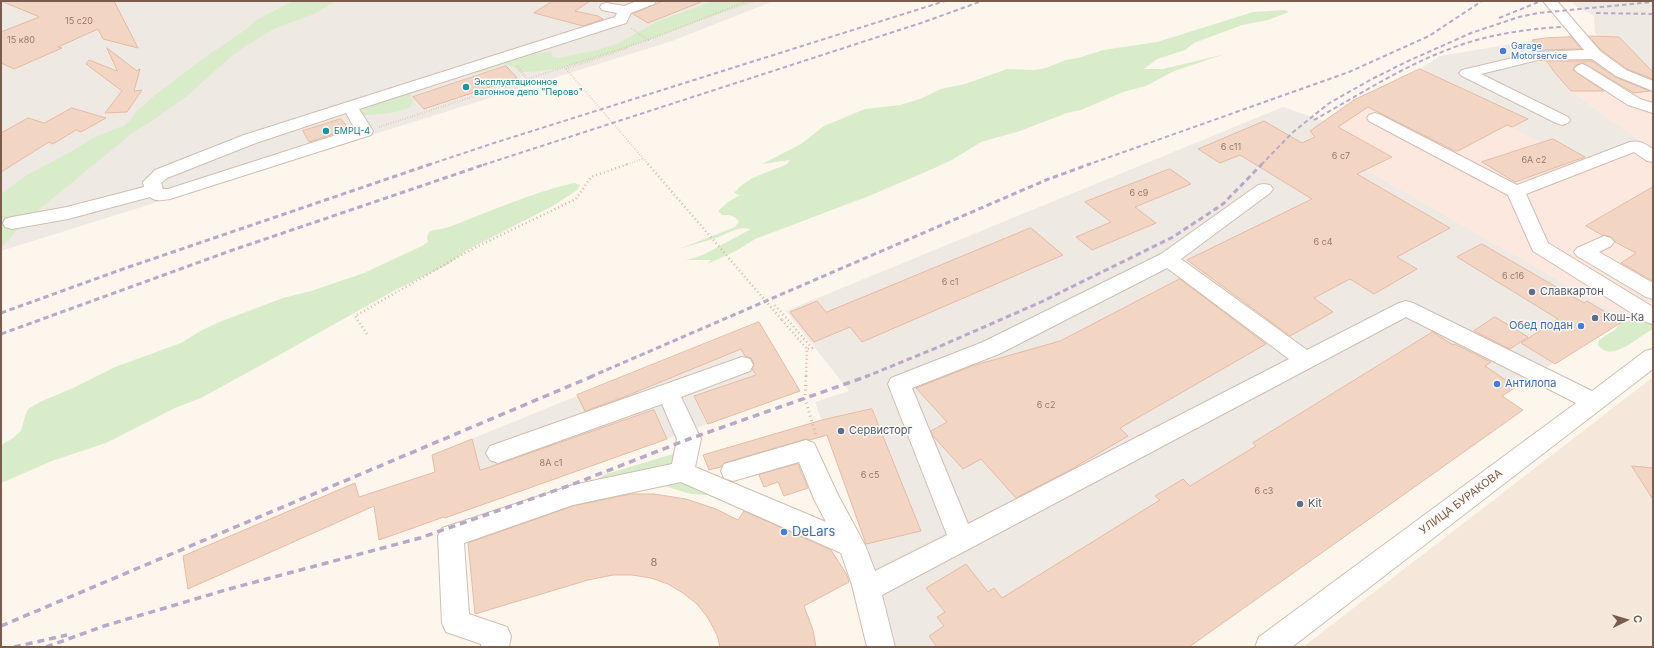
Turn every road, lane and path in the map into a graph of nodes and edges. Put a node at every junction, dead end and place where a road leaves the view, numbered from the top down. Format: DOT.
graph roads {
  1 [pos="649,1"];
  2 [pos="748,1"];
  3 [pos="1550,1"];
  4 [pos="607,7"];
  5 [pos="623,15"];
  6 [pos="648,40"];
  7 [pos="1595,54"];
  8 [pos="1582,69"];
  9 [pos="1653,86"];
  10 [pos="350,107"];
  11 [pos="1653,108"];
  12 [pos="1653,111"];
  13 [pos="1633,114"];
  14 [pos="1375,118"];
  15 [pos="1562,120"];
  16 [pos="365,131"];
  17 [pos="1653,157"];
  18 [pos="643,159"];
  19 [pos="1264,189"];
  20 [pos="154,190"];
  21 [pos="1516,192"];
  22 [pos="12,223"];
  23 [pos="1604,242"];
  24 [pos="1168,259"];
  25 [pos="1653,292"];
  26 [pos="775,305"];
  27 [pos="1653,317"];
  28 [pos="367,334"];
  29 [pos="1653,357"];
  30 [pos="1305,360"];
  31 [pos="742,365"];
  32 [pos="668,393"];
  33 [pos="1593,402"];
  34 [pos="498,453"];
  35 [pos="733,471"];
  36 [pos="682,472"];
  37 [pos="961,539"];
  38 [pos="852,545"];
  39 [pos="873,584"];
  40 [pos="495,647"];
  41 [pos="881,647"];
  42 [pos="1270,647"];
  1 -- 5 [label="street"];
  2 -- 6 [label="path"];
  3 -- 7 [label="street"];
  4 -- 5 [label="street"];
  5 -- 6 [label="path"];
  5 -- 10 [label="street"];
  6 -- 16 [label="path"];
  6 -- 18 [label="path, bridge"];
  7 -- 9 [label="street"];
  7 -- 15 [label="street"];
  8 -- 11 [label="street"];
  10 -- 16 [label="street"];
  10 -- 20 [label="street"];
  12 -- 13 [label="street"];
  14 -- 21 [label="street"];
  16 -- 20 [label="street"];
  17 -- 21 [label="street"];
  18 -- 26 [label="path, bridge"];
  18 -- 28 [label="path"];
  19 -- 24 [label="street"];
  20 -- 22 [label="street"];
  21 -- 27 [label="street"];
  23 -- 25 [label="street"];
  24 -- 30 [label="street"];
  24 -- 37 [label="street"];
  29 -- 33 [label="street, УЛИЦА БУРАКОВА"];
  30 -- 33 [label="street"];
  30 -- 37 [label="street"];
  31 -- 32 [label="street"];
  32 -- 34 [label="street"];
  32 -- 36 [label="street"];
  33 -- 42 [label="street, УЛИЦА БУРАКОВА"];
  35 -- 38 [label="street"];
  36 -- 38 [label="street"];
  36 -- 40 [label="street"];
  37 -- 39 [label="street"];
  38 -- 39 [label="street"];
  39 -- 41 [label="street"];
}
